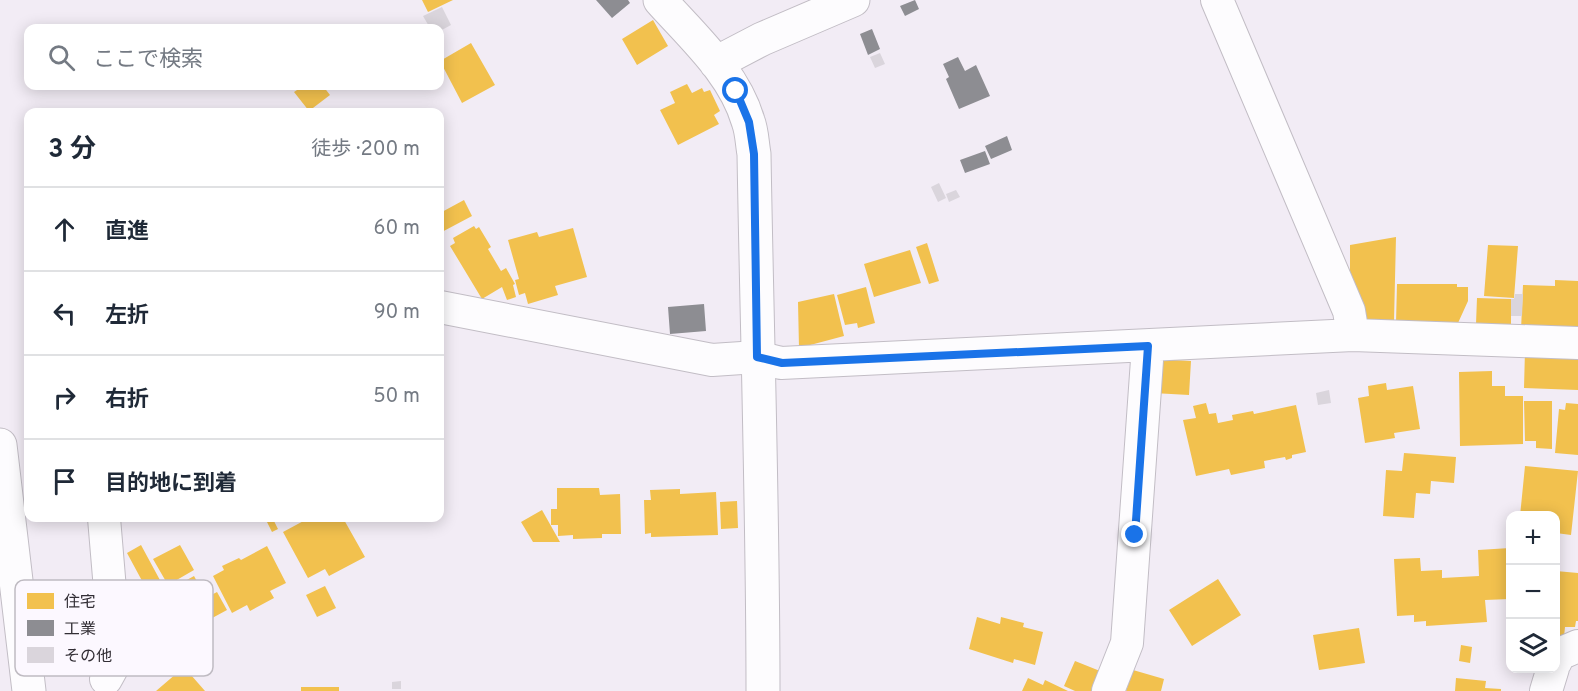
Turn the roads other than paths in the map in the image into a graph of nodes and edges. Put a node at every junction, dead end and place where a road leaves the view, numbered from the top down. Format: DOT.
graph roads {
  1 [pos="660,0"];
  2 [pos="853,0"];
  3 [pos="1217,0"];
  4 [pos="716,63"];
  5 [pos="444,308"];
  6 [pos="1353,336"];
  7 [pos="1578,343"];
  8 [pos="1148,346"];
  9 [pos="757,357"];
  10 [pos="0,445"];
  11 [pos="104,522"];
  12 [pos="16,580"];
  13 [pos="109,580"];
  14 [pos="1578,646"];
  15 [pos="1560,654"];
  16 [pos="1552,673"];
  17 [pos="27,676"];
  18 [pos="108,676"];
  19 [pos="106,679"];
  20 [pos="29,691"];
  21 [pos="763,691"];
  22 [pos="1108,691"];
  23 [pos="1546,691"];
  1 -- 4 [label="street"];
  2 -- 4 [label="street"];
  3 -- 6 [label="street"];
  4 -- 9 [label="street"];
  5 -- 9 [label="street"];
  6 -- 7 [label="street"];
  6 -- 8 [label="street"];
  8 -- 9 [label="street"];
  8 -- 22 [label="street"];
  9 -- 21 [label="street"];
  10 -- 12 [label="street"];
  11 -- 13 [label="street"];
  14 -- 15 [label="street"];
  16 -- 23 [label="street"];
  17 -- 20 [label="street"];
  18 -- 19 [label="street"];
}
